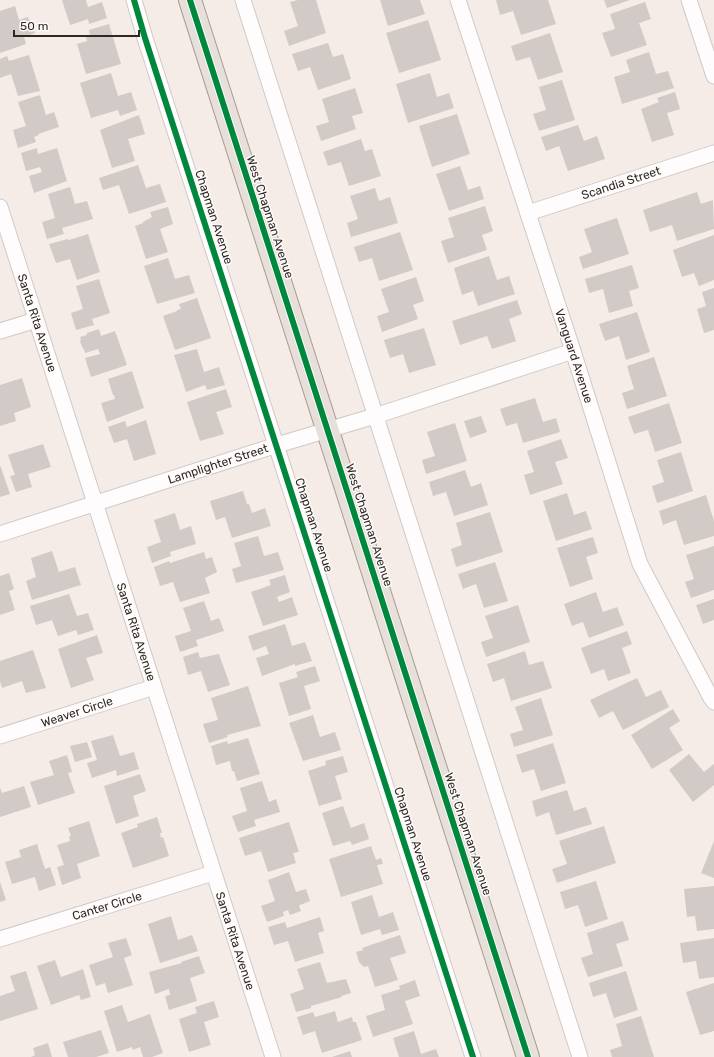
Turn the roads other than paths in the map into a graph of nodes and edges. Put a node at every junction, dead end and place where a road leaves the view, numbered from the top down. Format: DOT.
graph roads {
  1 [pos="134,0"];
  2 [pos="190,0"];
  3 [pos="243,0"];
  4 [pos="458,0"];
  5 [pos="689,0"];
  6 [pos="714,76"];
  7 [pos="714,154"];
  8 [pos="0,207"];
  9 [pos="528,213"];
  10 [pos="36,320"];
  11 [pos="0,331"];
  12 [pos="573,351"];
  13 [pos="376,416"];
  14 [pos="327,429"];
  15 [pos="276,445"];
  16 [pos="95,504"];
  17 [pos="0,534"];
  18 [pos="154,688"];
  19 [pos="714,702"];
  20 [pos="0,736"];
  21 [pos="213,872"];
  22 [pos="0,939"];
  23 [pos="269,1056"];
  24 [pos="473,1057"];
  25 [pos="528,1057"];
  26 [pos="580,1057"];
  1 -- 15 [label="street, Chapman Avenue"];
  2 -- 14 [label="main road, West Chapman Avenue"];
  3 -- 13 [label="street"];
  4 -- 9 [label="street, Vanguard Avenue"];
  5 -- 6 [label="street"];
  7 -- 9 [label="street, Scandia Street"];
  8 -- 10 [label="street, Santa Rita Avenue"];
  9 -- 12 [label="street, Vanguard Avenue"];
  10 -- 11 [label="street"];
  10 -- 16 [label="street, Santa Rita Avenue"];
  12 -- 13 [label="street, Lamplighter Street"];
  12 -- 19 [label="street, Vanguard Avenue"];
  13 -- 14 [label="street, Lamplighter Street"];
  13 -- 26 [label="street"];
  14 -- 15 [label="street, Lamplighter Street"];
  14 -- 25 [label="main road, West Chapman Avenue"];
  15 -- 16 [label="street, Lamplighter Street"];
  15 -- 24 [label="street, Chapman Avenue"];
  16 -- 17 [label="street, Lamplighter Street"];
  16 -- 18 [label="street, Santa Rita Avenue"];
  18 -- 20 [label="street, Weaver Circle"];
  18 -- 21 [label="street, Santa Rita Avenue"];
  21 -- 22 [label="street, Canter Circle"];
  21 -- 23 [label="street, Santa Rita Avenue"];
}
